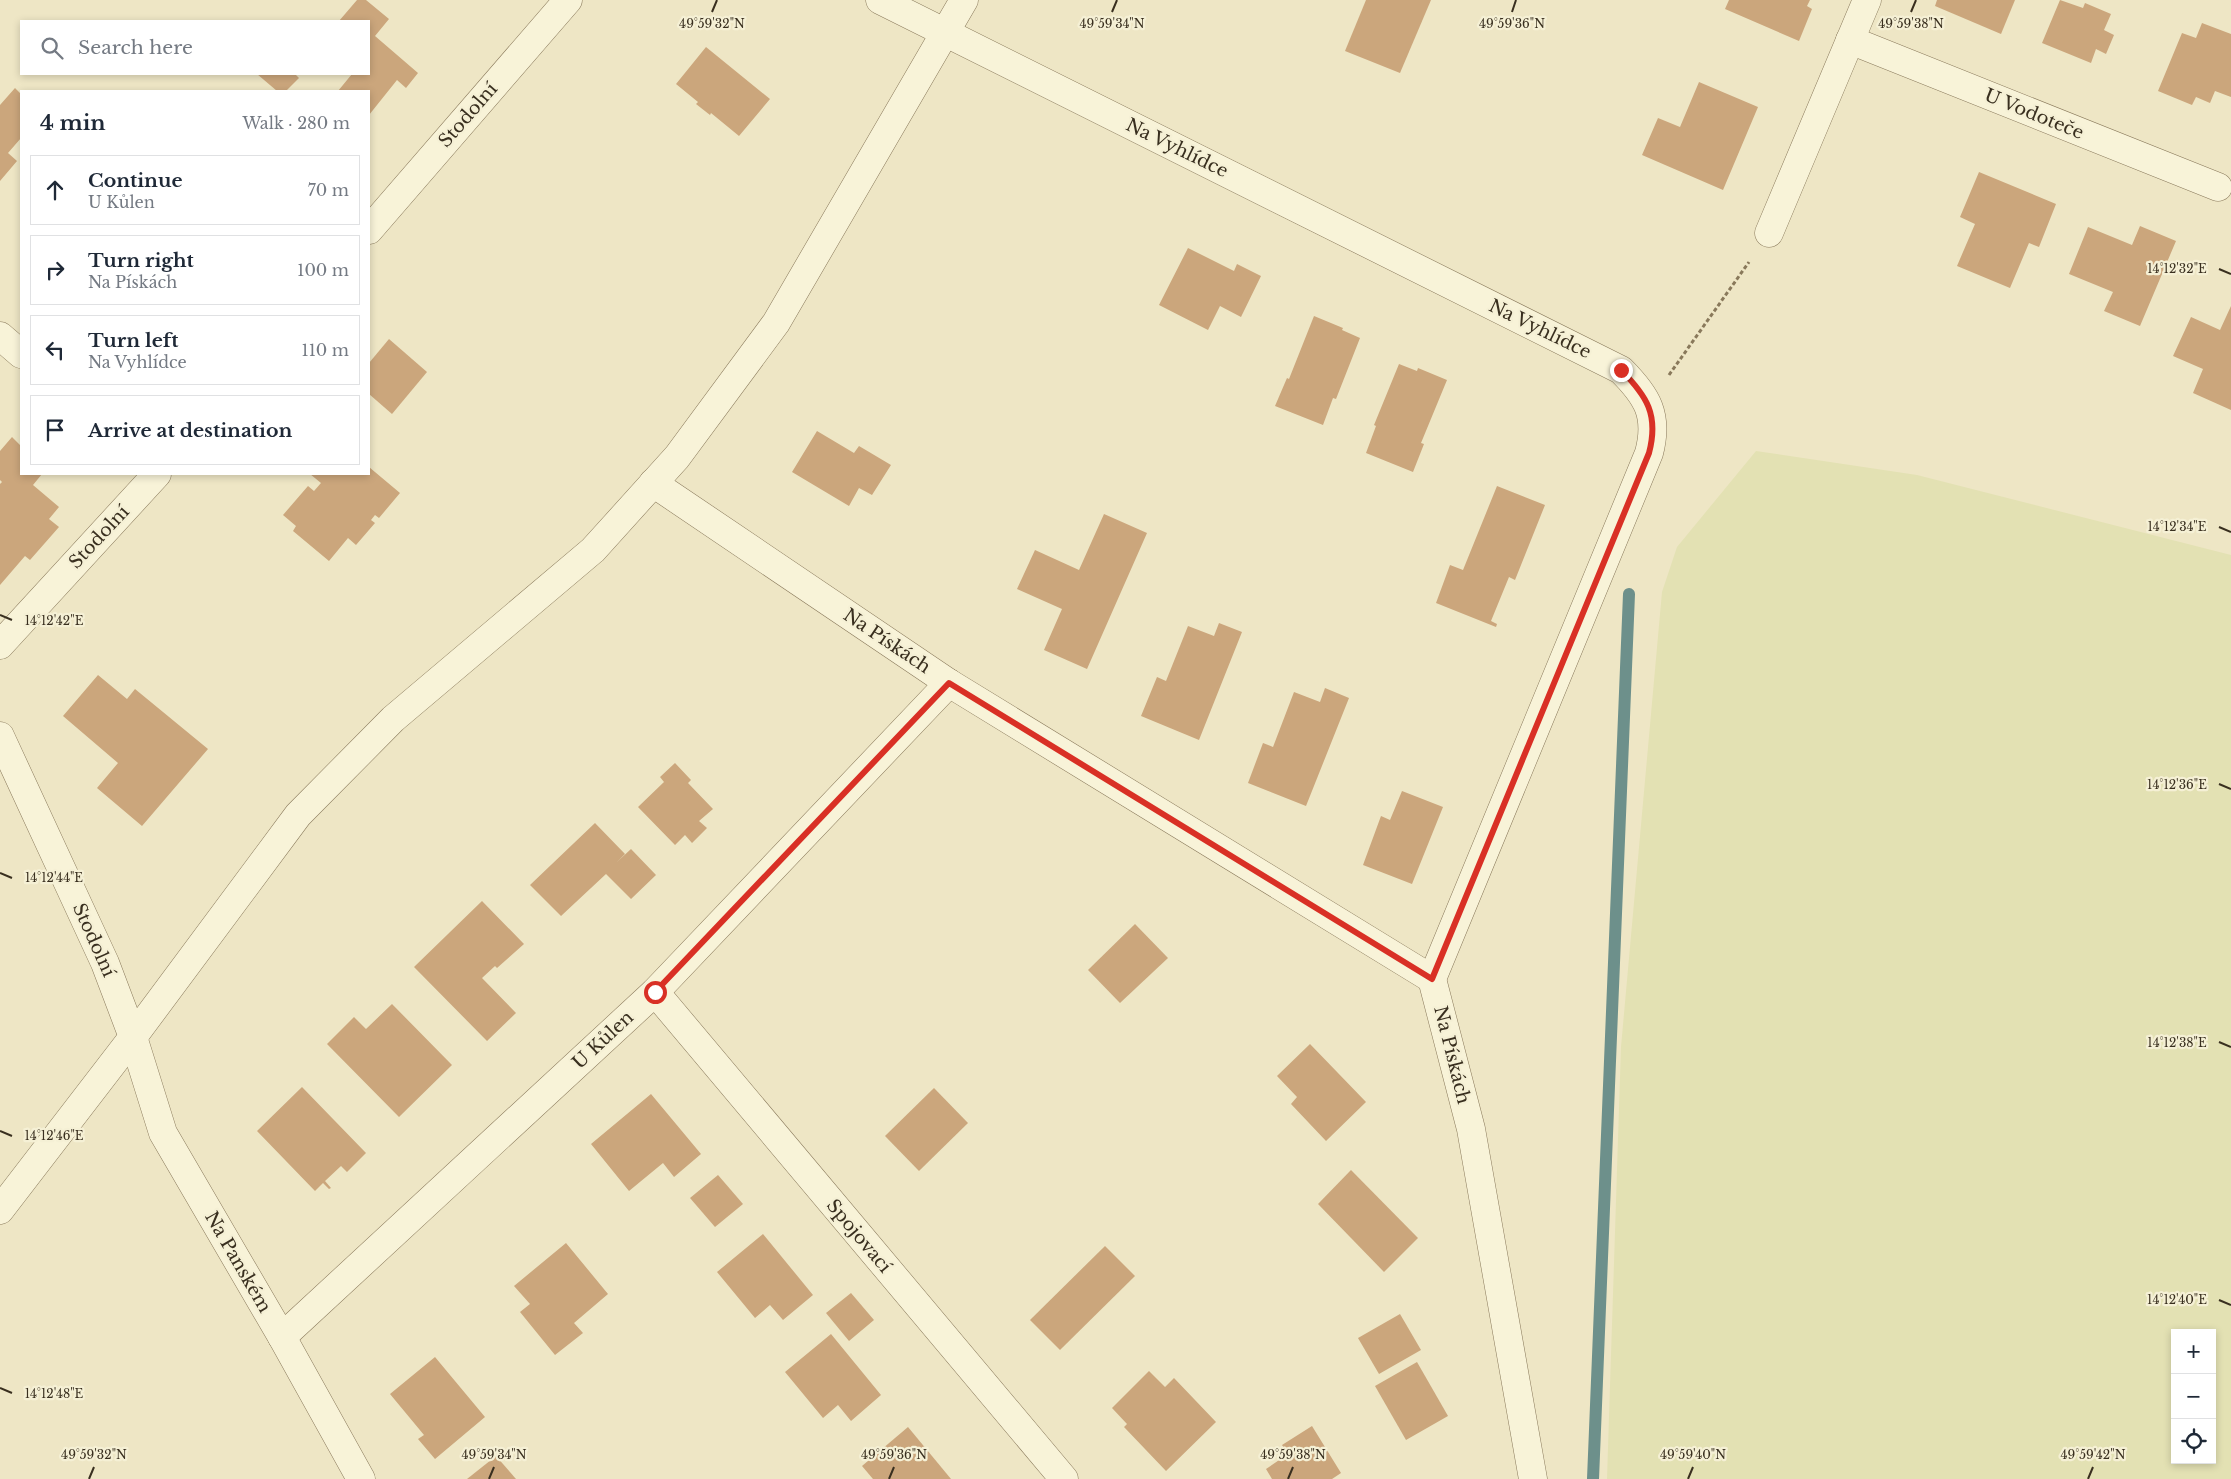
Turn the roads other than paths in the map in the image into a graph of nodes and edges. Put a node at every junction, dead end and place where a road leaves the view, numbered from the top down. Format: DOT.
graph roads {
  1 [pos="568,0"];
  2 [pos="880,0"];
  3 [pos="964,0"];
  4 [pos="1867,0"];
  5 [pos="945,33"];
  6 [pos="1850,40"];
  7 [pos="2218,187"];
  8 [pos="370,229"];
  9 [pos="1769,232"];
  10 [pos="0,336"];
  11 [pos="20,353"];
  12 [pos="156,475"];
  13 [pos="654,483"];
  14 [pos="0,645"];
  15 [pos="949,683"];
  16 [pos="0,736"];
  17 [pos="1432,979"];
  18 [pos="655,992"];
  19 [pos="133,1036"];
  20 [pos="0,1210"];
  21 [pos="282,1337"];
  22 [pos="361,1479"];
  23 [pos="1064,1479"];
  24 [pos="1532,1479"];
  1 -- 8 [label="street, Stodolní"];
  2 -- 5 [label="street, Na Vyhlídce"];
  3 -- 5 [label="street"];
  4 -- 6 [label="street"];
  5 -- 13 [label="street"];
  5 -- 17 [label="street, Na Vyhlídce"];
  6 -- 7 [label="street, U Vodoteče"];
  6 -- 9 [label="street"];
  10 -- 11 [label="street"];
  12 -- 14 [label="street, Stodolní"];
  13 -- 15 [label="street, Na Pískách"];
  13 -- 19 [label="street"];
  15 -- 17 [label="street, Na Pískách"];
  15 -- 18 [label="street, U Kůlen"];
  16 -- 19 [label="street, Stodolní"];
  17 -- 24 [label="street, Na Pískách"];
  18 -- 21 [label="street, U Kůlen"];
  18 -- 23 [label="street, Spojovací"];
  19 -- 20 [label="street"];
  19 -- 21 [label="street, Na Panském"];
  21 -- 22 [label="street, Na Panském"];
}
